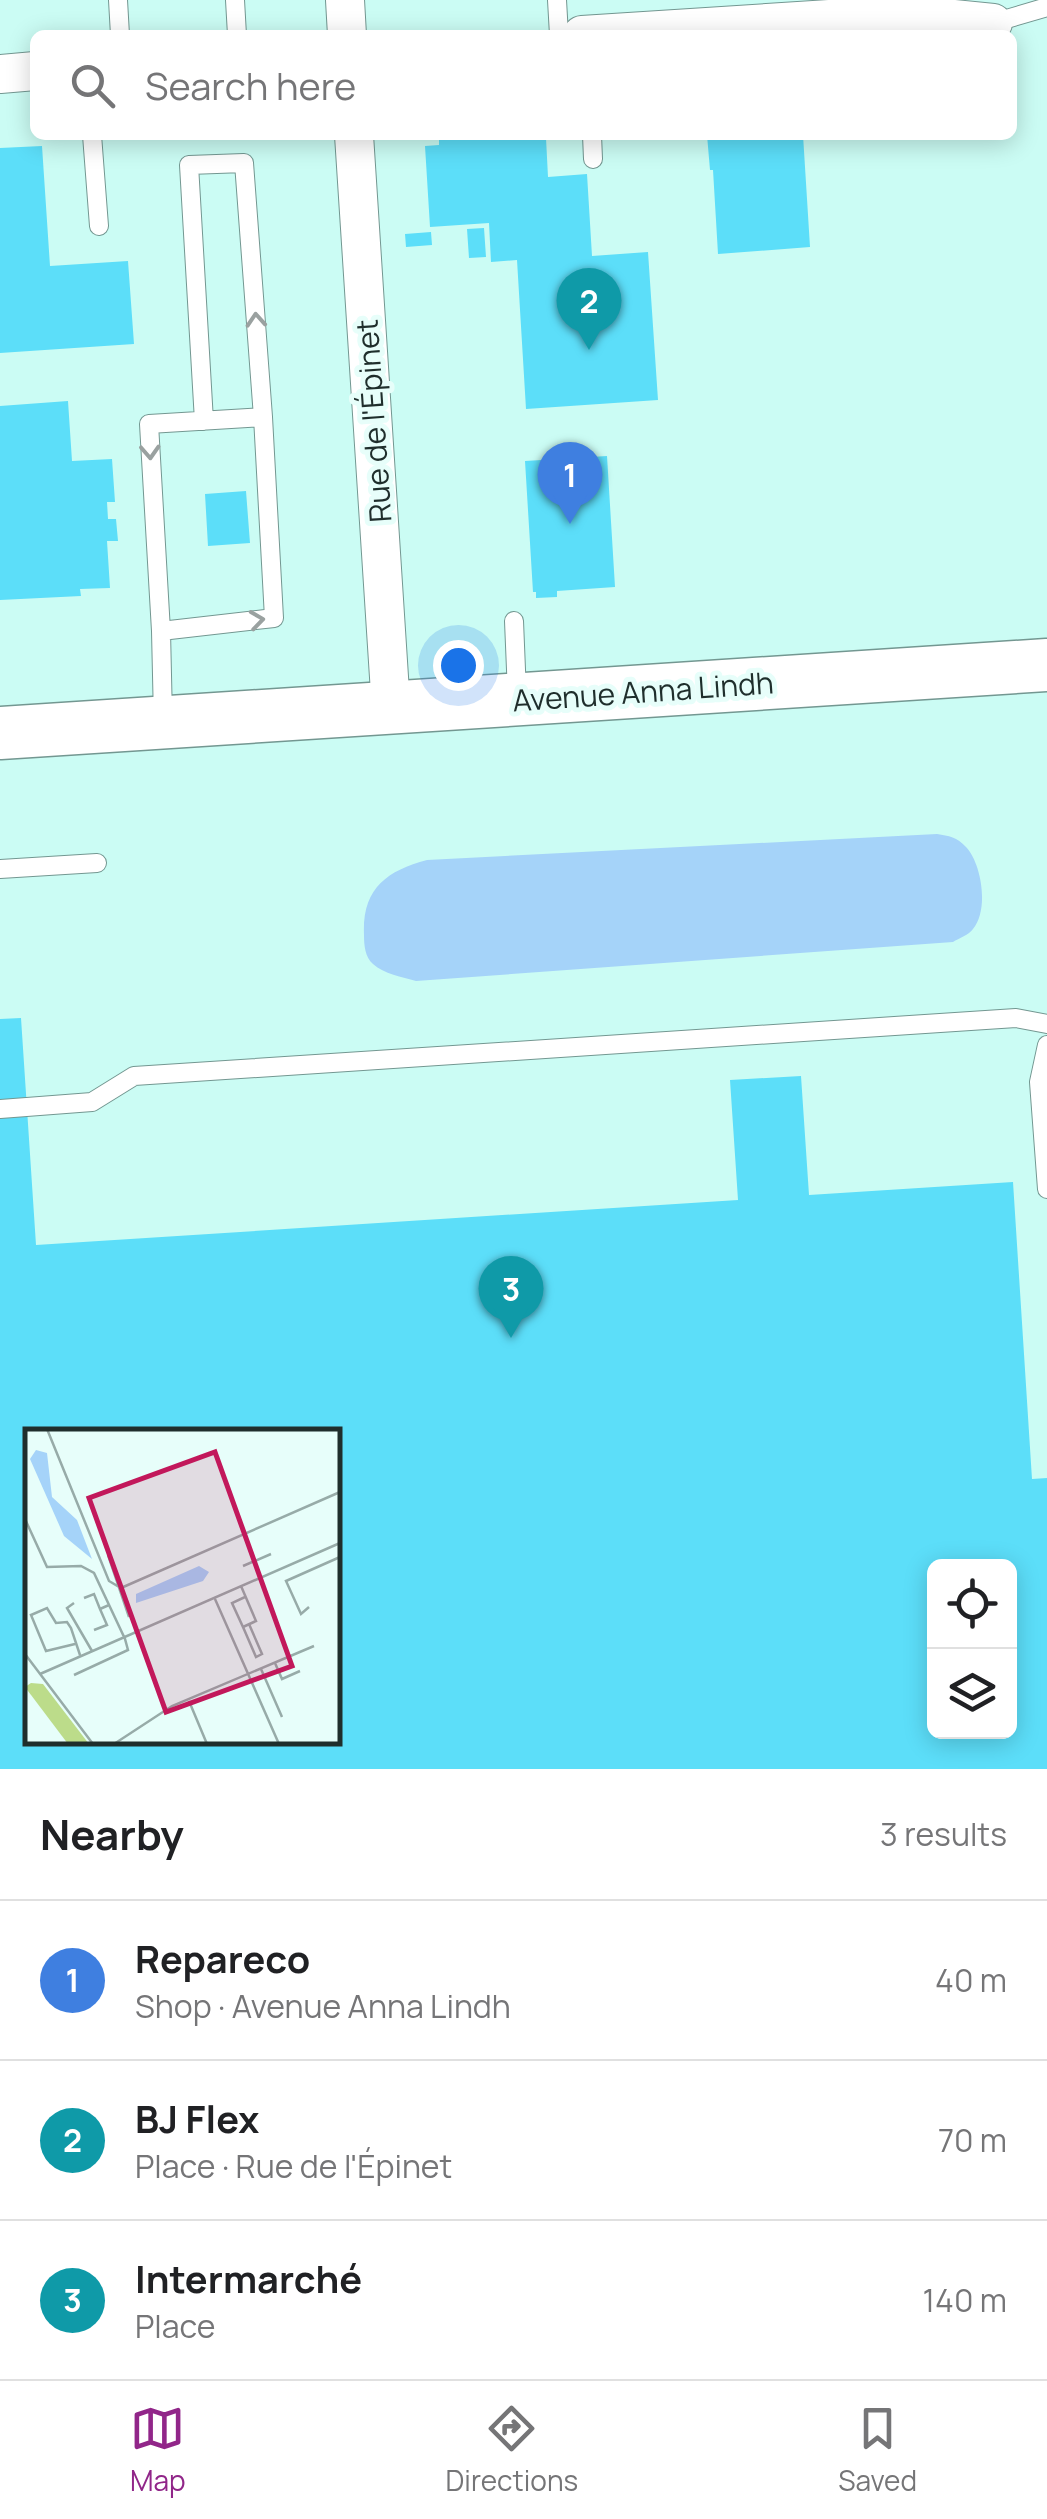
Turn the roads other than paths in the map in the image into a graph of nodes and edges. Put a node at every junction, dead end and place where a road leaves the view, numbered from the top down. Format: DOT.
graph roads {
  1 [pos="118,0"];
  2 [pos="235,0"];
  3 [pos="345,0"];
  4 [pos="557,0"];
  5 [pos="1047,8"];
  6 [pos="852,9"];
  7 [pos="765,12"];
  8 [pos="993,23"];
  9 [pos="120,30"];
  10 [pos="237,30"];
  11 [pos="347,30"];
  12 [pos="559,30"];
  13 [pos="624,30"];
  14 [pos="30,72"];
  15 [pos="0,74"];
  16 [pos="92,140"];
  17 [pos="354,140"];
  18 [pos="592,140"];
  19 [pos="593,159"];
  20 [pos="99,226"];
  21 [pos="262,417"];
  22 [pos="204,421"];
  23 [pos="514,621"];
  24 [pos="161,631"];
  25 [pos="1047,666"];
  26 [pos="517,699"];
  27 [pos="391,708"];
  28 [pos="164,722"];
  29 [pos="0,733"];
  30 [pos="96,863"];
  31 [pos="0,869"];
  32 [pos="1047,1024"];
  33 [pos="1047,1045"];
  34 [pos="0,1109"];
  35 [pos="1047,1188"];
  1 -- 9 [label="lane"];
  2 -- 10 [label="lane"];
  3 -- 11 [label="street"];
  4 -- 12 [label="lane"];
  5 -- 8 [label="lane"];
  6 -- 7 [label="street"];
  6 -- 8 [label="street"];
  7 -- 13 [label="street"];
  14 -- 15 [label="street"];
  16 -- 20 [label="lane"];
  17 -- 27 [label="street, Rue de l'Épinet"];
  18 -- 19 [label="lane"];
  21 -- 22 [label="lane"];
  21 -- 22 [label="lane, one-way"];
  24 -- 21 [label="lane, one-way"];
  22 -- 24 [label="lane, one-way"];
  23 -- 26 [label="lane"];
  24 -- 28 [label="lane"];
  25 -- 26 [label="main road, Avenue Anna Lindh"];
  26 -- 27 [label="main road, Avenue Anna Lindh"];
  27 -- 28 [label="main road, Avenue Anna Lindh"];
  28 -- 29 [label="main road, Avenue Anna Lindh"];
  30 -- 31 [label="lane"];
  32 -- 34 [label="lane"];
  33 -- 35 [label="lane"];
}
